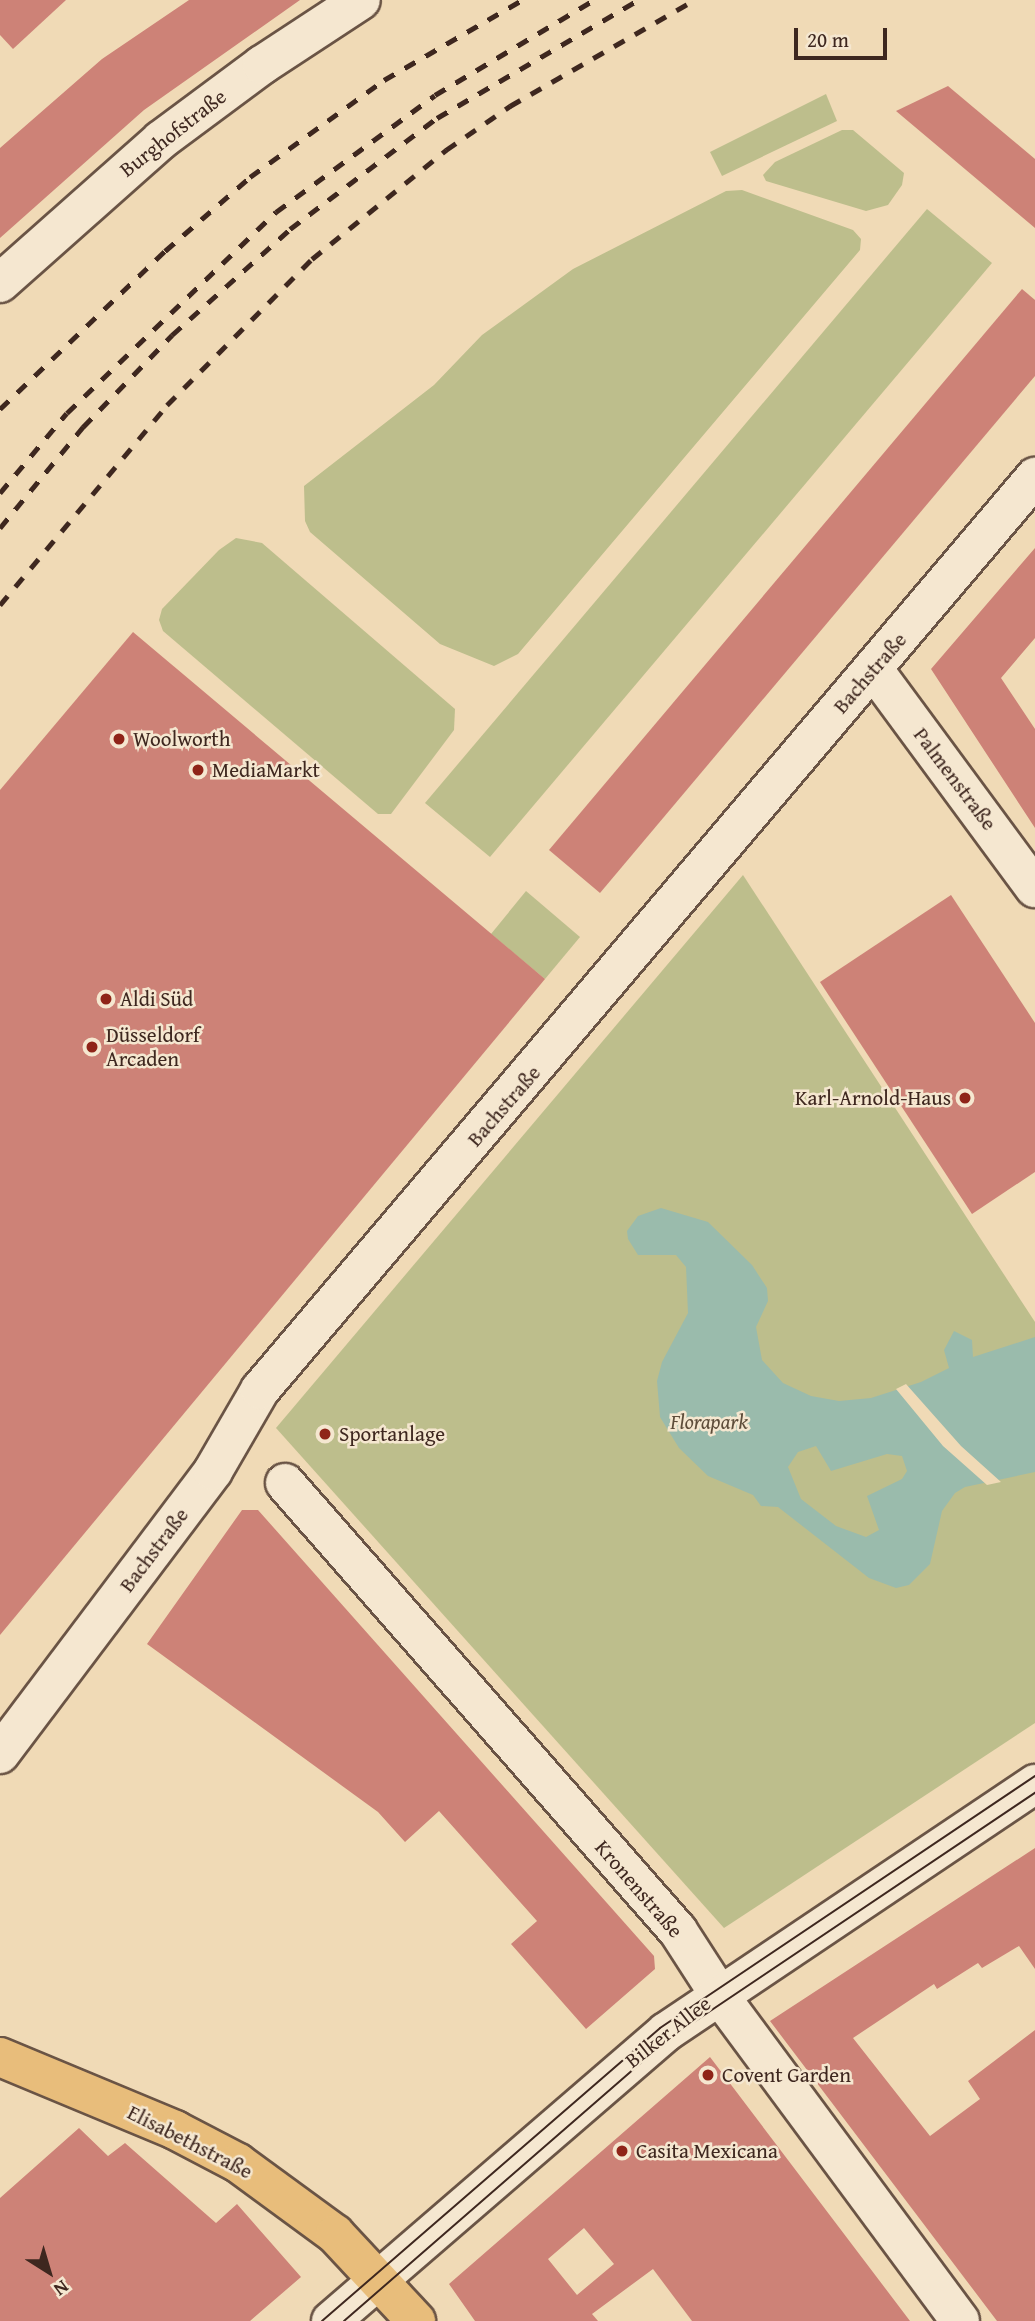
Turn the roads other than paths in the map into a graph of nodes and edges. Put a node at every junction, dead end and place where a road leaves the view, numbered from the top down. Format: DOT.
graph roads {
  1 [pos="361,0"];
  2 [pos="0,283"];
  3 [pos="1035,477"];
  4 [pos="874,670"];
  5 [pos="1035,888"];
  6 [pos="285,1483"];
  7 [pos="0,1754"];
  8 [pos="1035,1784"];
  9 [pos="718,1993"];
  10 [pos="0,2044"];
  11 [pos="0,2057"];
  12 [pos="39,2074"];
  13 [pos="380,2277"];
  14 [pos="331,2321"];
  15 [pos="416,2321"];
  16 [pos="960,2321"];
  1 -- 2 [label="street, Burghofstraße"];
  3 -- 4 [label="street, Bachstraße"];
  4 -- 5 [label="street, Palmenstraße"];
  4 -- 7 [label="street, Bachstraße"];
  6 -- 9 [label="street, Kronenstraße"];
  8 -- 9 [label="street, Bilker Allee"];
  9 -- 13 [label="street, Bilker Allee"];
  9 -- 16 [label="street, Kronenstraße"];
  10 -- 12 [label="street"];
  11 -- 12 [label="main road, Elisabethstraße"];
  12 -- 13 [label="main road, Elisabethstraße"];
  13 -- 14 [label="street, Bilker Allee"];
  13 -- 15 [label="main road, Elisabethstraße"];
}
